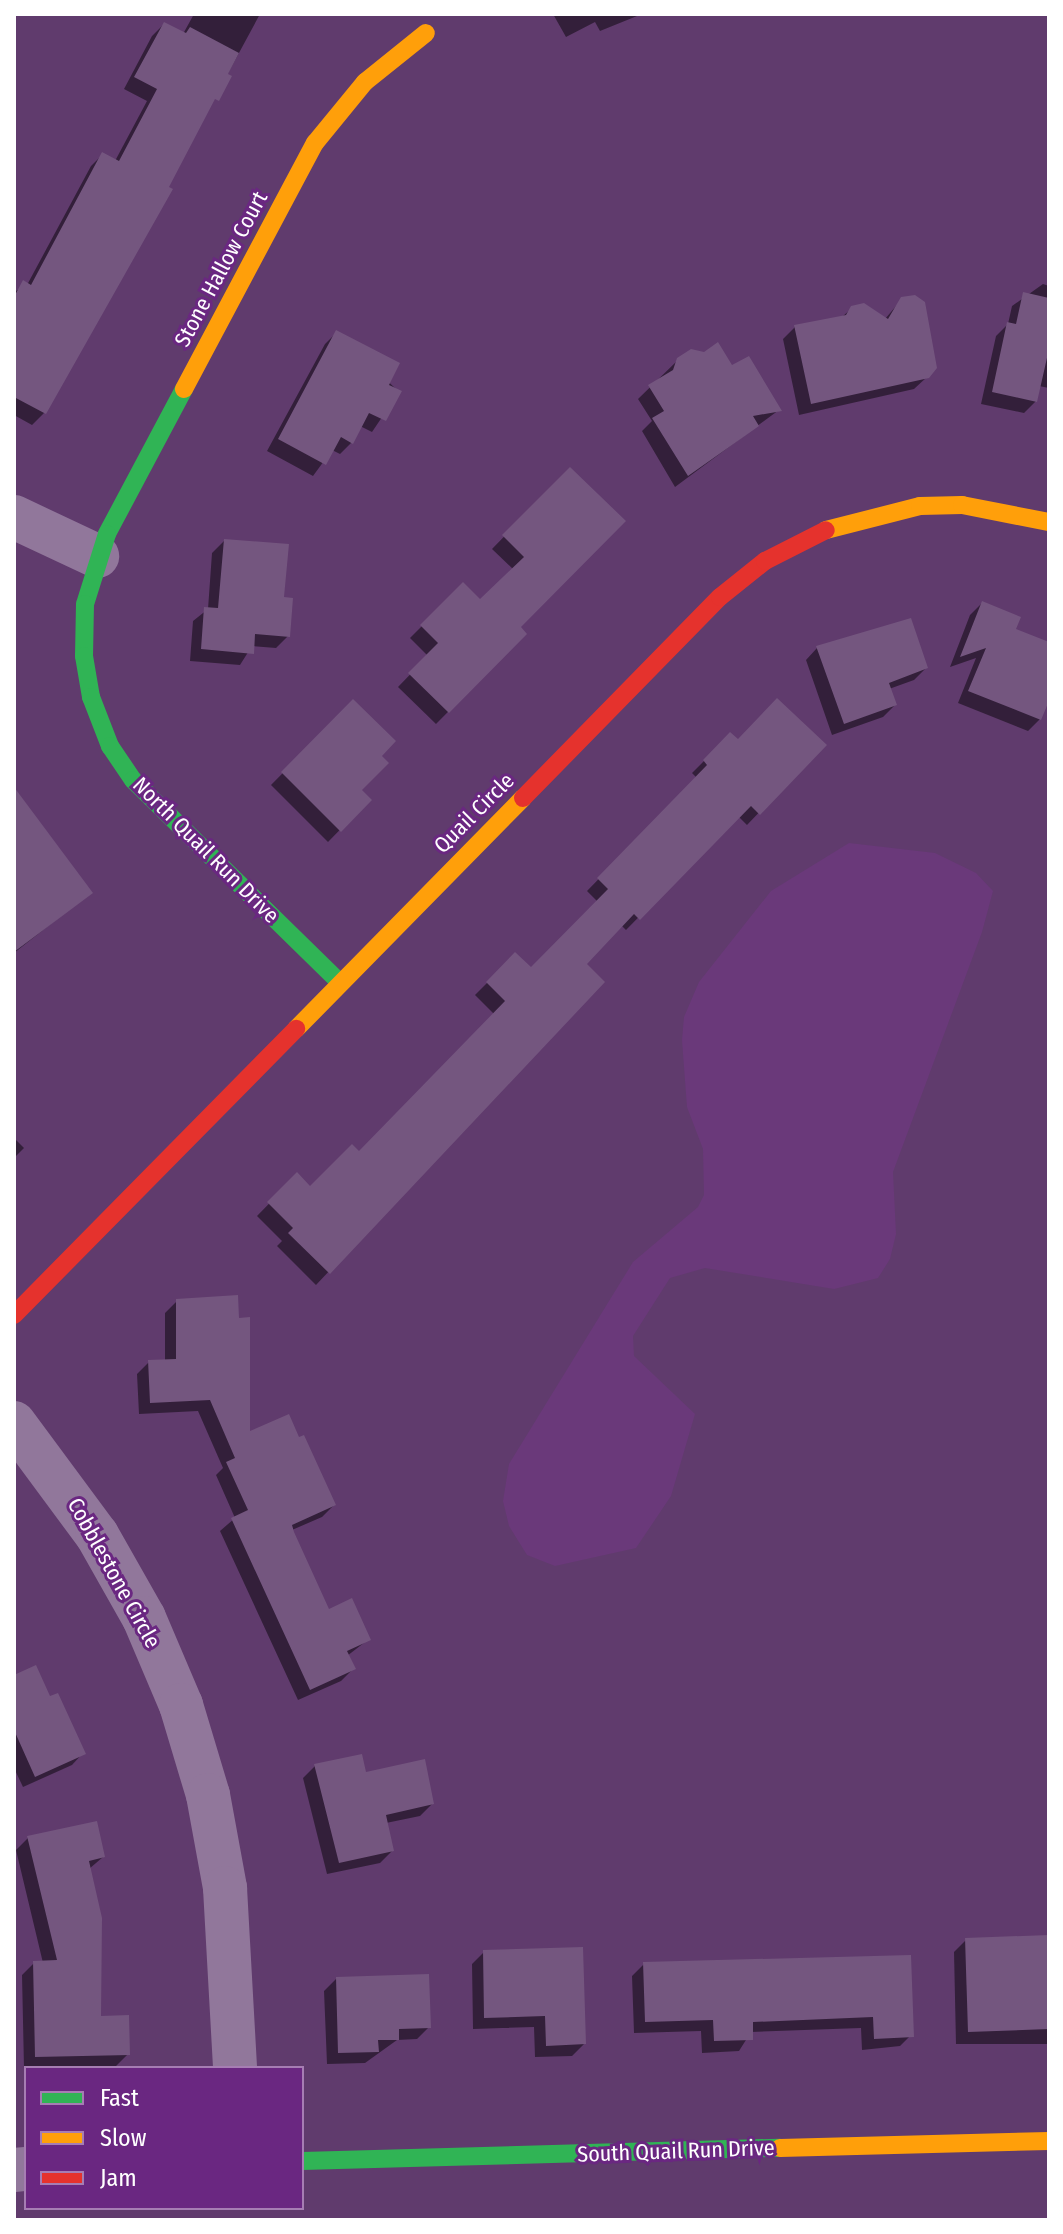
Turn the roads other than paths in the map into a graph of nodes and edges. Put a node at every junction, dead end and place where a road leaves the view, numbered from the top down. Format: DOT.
graph roads {
  1 [pos="426,33"];
  2 [pos="14,517"];
  3 [pos="1049,522"];
  4 [pos="97,556"];
  5 [pos="340,983"];
  6 [pos="14,1315"];
  7 [pos="14,1423"];
  8 [pos="235,2066"];
  9 [pos="1049,2141"];
  10 [pos="304,2161"];
  1 -- 4 [label="street, Stone Hallow Court"];
  2 -- 4 [label="street"];
  3 -- 5 [label="street, Quail Circle"];
  4 -- 5 [label="street, North Quail Run Drive"];
  5 -- 6 [label="street, Quail Circle"];
  7 -- 8 [label="street, Cobblestone Circle"];
  9 -- 10 [label="street, South Quail Run Drive"];
}
